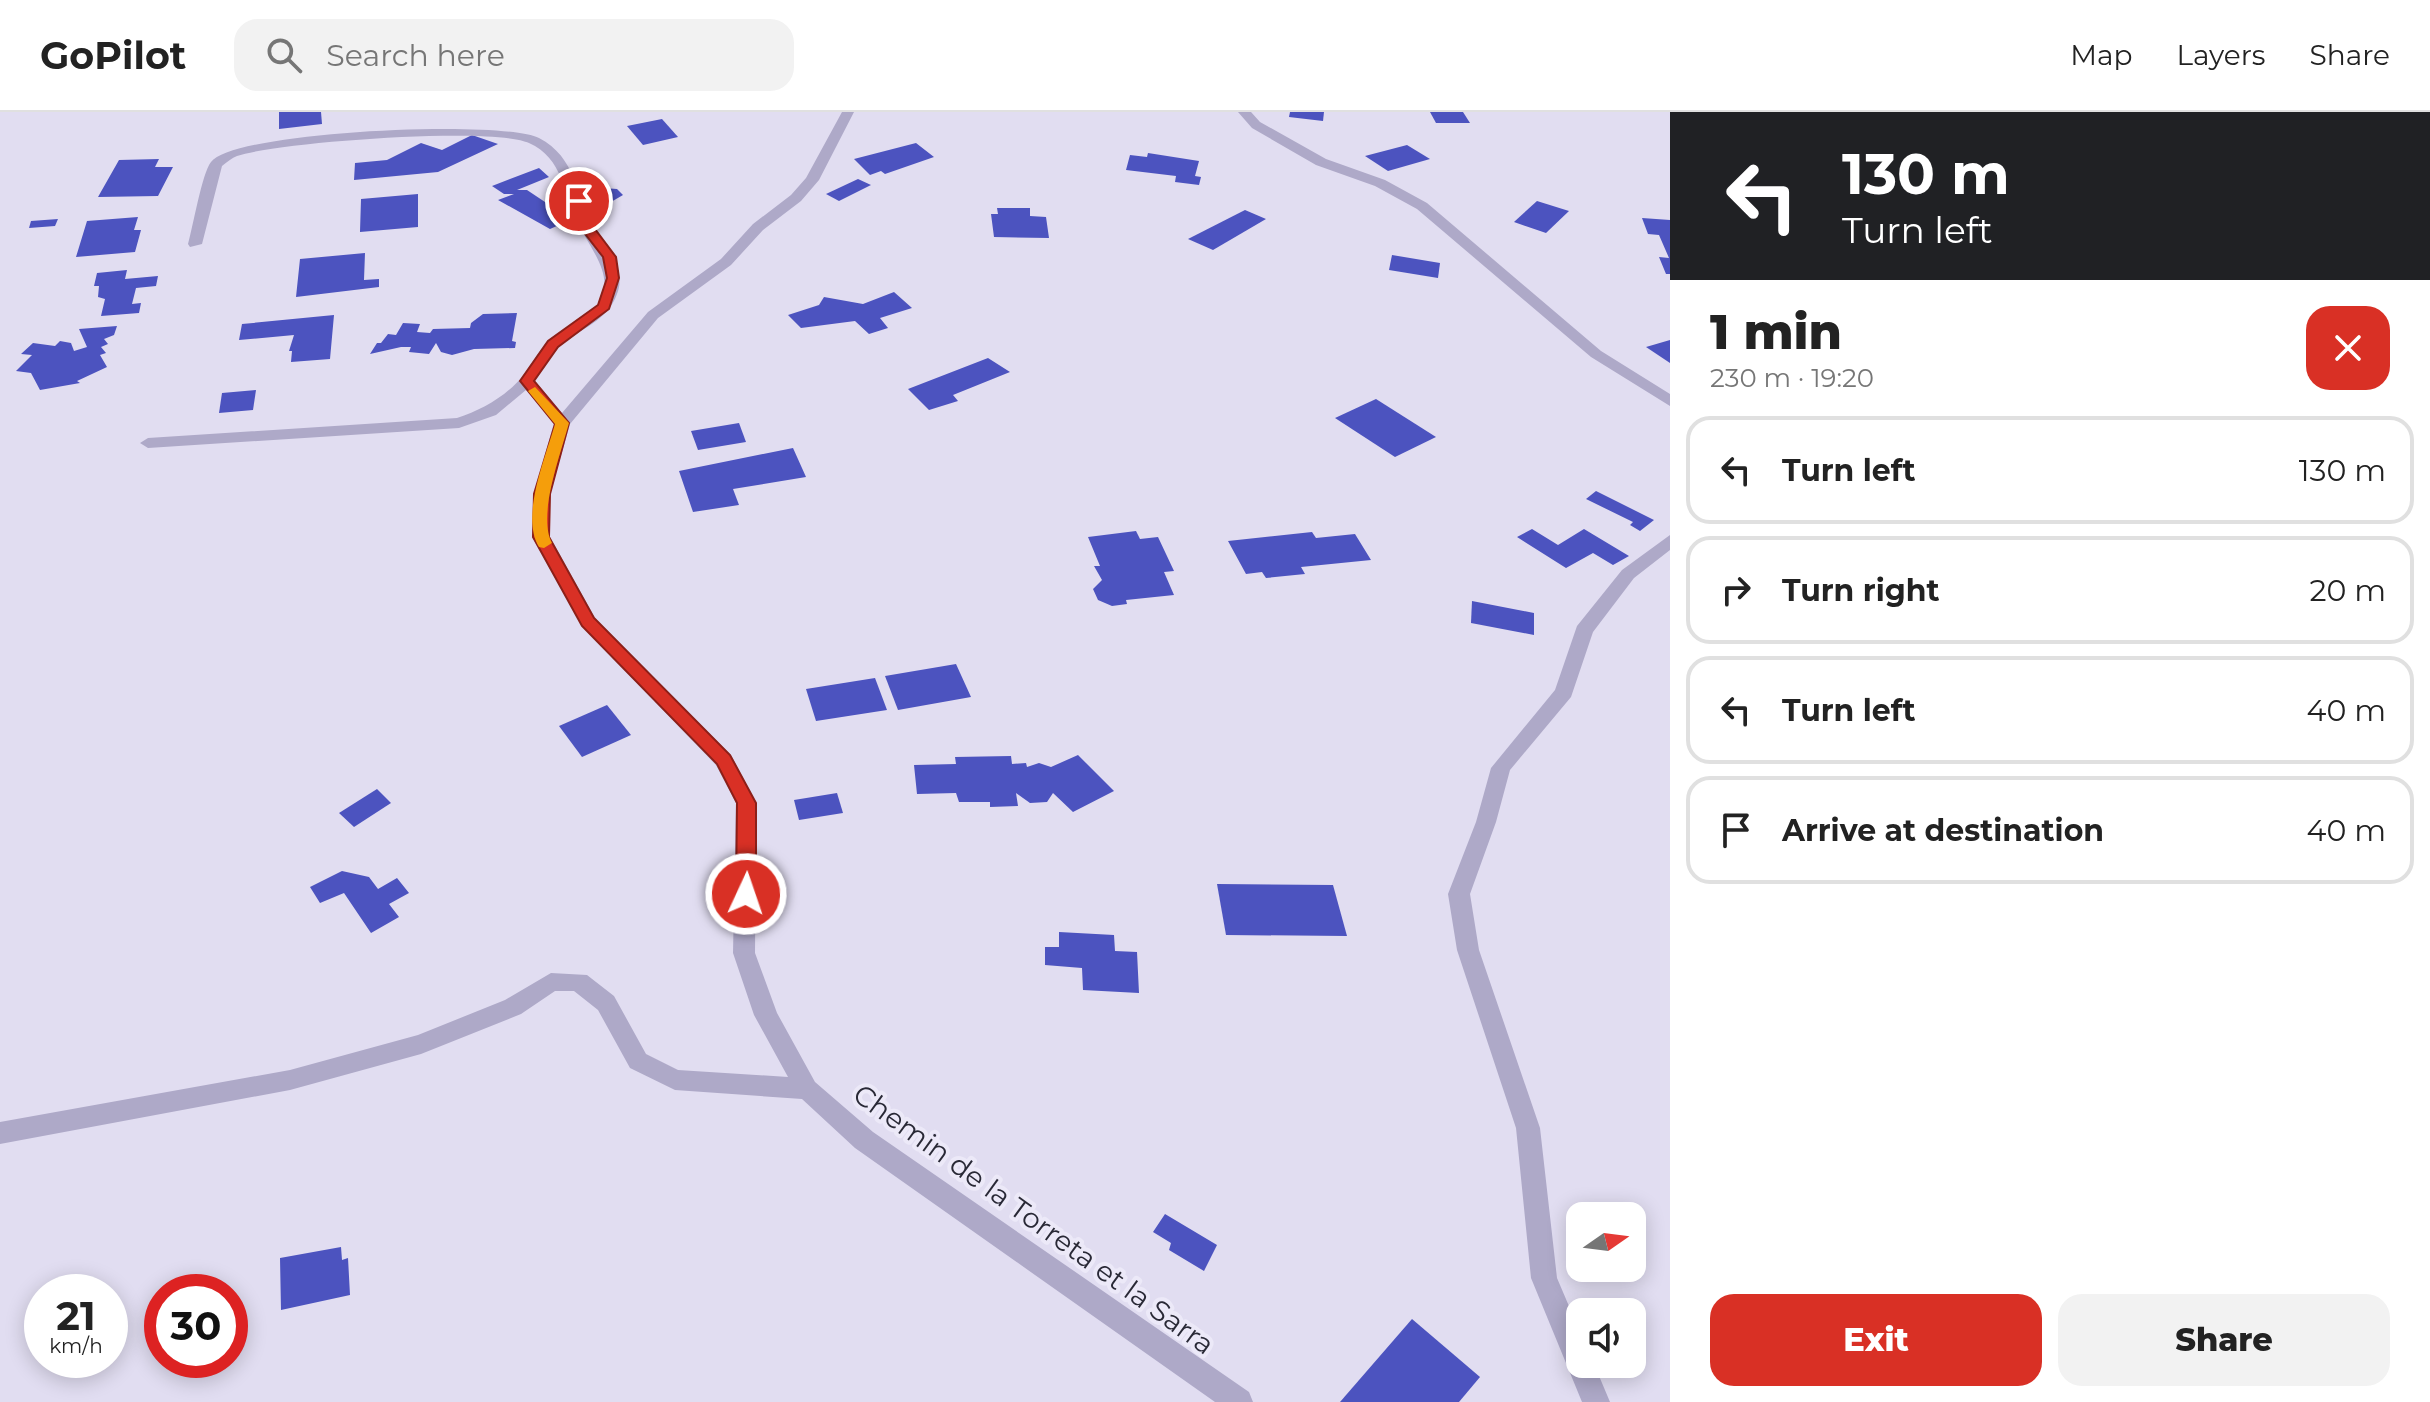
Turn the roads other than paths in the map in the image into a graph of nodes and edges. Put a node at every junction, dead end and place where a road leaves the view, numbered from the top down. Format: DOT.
graph roads {
  1 [pos="848,112"];
  2 [pos="1244,112"];
  3 [pos="195,244"];
  4 [pos="527,381"];
  5 [pos="1670,401"];
  6 [pos="562,423"];
  7 [pos="148,443"];
  8 [pos="1670,541"];
  9 [pos="807,1089"];
  10 [pos="0,1133"];
  11 [pos="1239,1402"];
  12 [pos="1596,1402"];
  1 -- 6 [label="street"];
  2 -- 5 [label="street"];
  3 -- 4 [label="street"];
  4 -- 6 [label="street"];
  4 -- 7 [label="street"];
  6 -- 9 [label="street, Chemin de la Torreta et la Sarra"];
  8 -- 12 [label="street"];
  9 -- 10 [label="street"];
  9 -- 11 [label="street, Chemin de la Torreta et la Sarra"];
}
